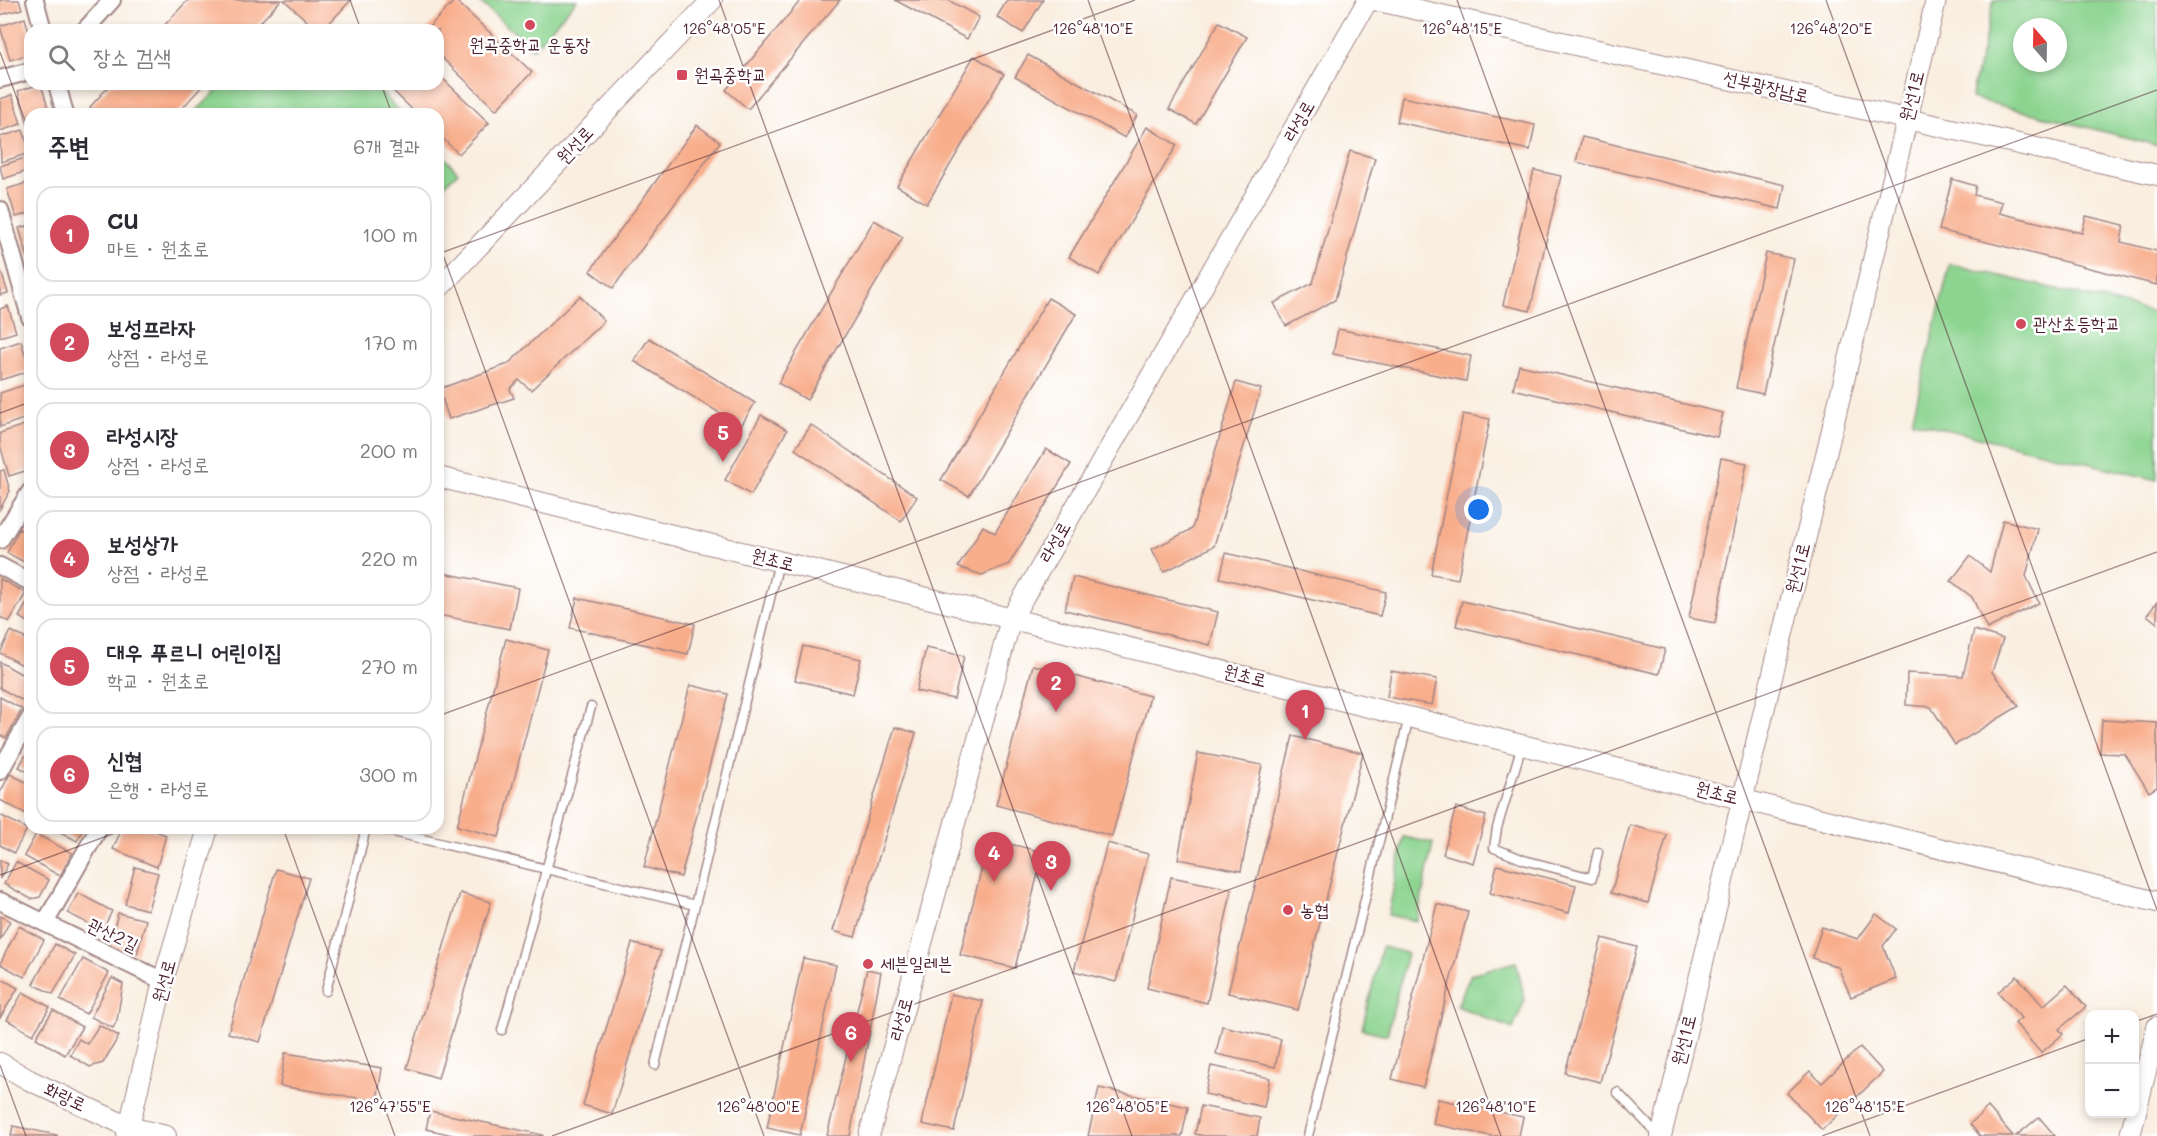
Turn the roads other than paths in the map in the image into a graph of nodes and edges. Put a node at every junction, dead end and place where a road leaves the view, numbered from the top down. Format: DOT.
graph roads {
  1 [pos="35,0"];
  2 [pos="112,0"];
  3 [pos="1368,0"];
  4 [pos="1374,0"];
  5 [pos="1936,0"];
  6 [pos="710,1"];
  7 [pos="41,24"];
  8 [pos="90,24"];
  9 [pos="24,73"];
  10 [pos="0,79"];
  11 [pos="59,90"];
  12 [pos="63,108"];
  13 [pos="1907,119"];
  14 [pos="2157,175"];
  15 [pos="0,210"];
  16 [pos="444,283"];
  17 [pos="24,296"];
  18 [pos="444,478"];
  19 [pos="24,502"];
  20 [pos="0,540"];
  21 [pos="779,561"];
  22 [pos="0,566"];
  23 [pos="24,579"];
  24 [pos="1011,618"];
  25 [pos="591,707"];
  26 [pos="1409,717"];
  27 [pos="24,729"];
  28 [pos="1522,745"];
  29 [pos="0,771"];
  30 [pos="1742,799"];
  31 [pos="96,834"];
  32 [pos="206,834"];
  33 [pos="365,834"];
  34 [pos="402,834"];
  35 [pos="1598,852"];
  36 [pos="546,869"];
  37 [pos="0,901"];
  38 [pos="2157,902"];
  39 [pos="695,905"];
  40 [pos="45,923"];
  41 [pos="163,981"];
  42 [pos="326,992"];
  43 [pos="2157,1027"];
  44 [pos="502,1030"];
  45 [pos="0,1063"];
  46 [pos="655,1065"];
  47 [pos="1617,1092"];
  48 [pos="128,1131"];
  49 [pos="166,1136"];
  50 [pos="869,1136"];
  51 [pos="1308,1136"];
  52 [pos="1660,1136"];
  53 [pos="2130,1136"];
  1 -- 7 [label="street"];
  2 -- 8 [label="street"];
  3 -- 24 [label="street, 라성로"];
  4 -- 13 [label="street, 선부광장남로"];
  5 -- 13 [label="street, 원선1로"];
  6 -- 16 [label="street, 원선로"];
  9 -- 10 [label="street"];
  11 -- 12 [label="street"];
  13 -- 14 [label="street, 선부광장남로"];
  13 -- 30 [label="street, 원선1로"];
  15 -- 17 [label="street"];
  18 -- 21 [label="street, 원초로"];
  19 -- 20 [label="street"];
  21 -- 24 [label="street, 원초로"];
  21 -- 39 [label="lane"];
  22 -- 23 [label="street"];
  24 -- 26 [label="street, 원초로"];
  24 -- 50 [label="street, 라성로"];
  25 -- 36 [label="lane"];
  26 -- 28 [label="street, 원초로"];
  26 -- 51 [label="lane"];
  27 -- 29 [label="street"];
  28 -- 30 [label="street, 원초로"];
  28 -- 35 [label="lane"];
  30 -- 38 [label="street, 원초로"];
  30 -- 52 [label="street, 원선1로"];
  31 -- 40 [label="street"];
  32 -- 41 [label="street, 원선로"];
  33 -- 42 [label="lane"];
  34 -- 36 [label="lane"];
  36 -- 39 [label="lane"];
  36 -- 44 [label="lane"];
  37 -- 40 [label="street, 관산2길"];
  39 -- 46 [label="lane"];
  40 -- 41 [label="street, 관산2길"];
  41 -- 48 [label="street, 원선로"];
  43 -- 53 [label="street"];
  45 -- 48 [label="street, 화랑로"];
  47 -- 52 [label="lane"];
  48 -- 49 [label="street, 화랑로"];
}
